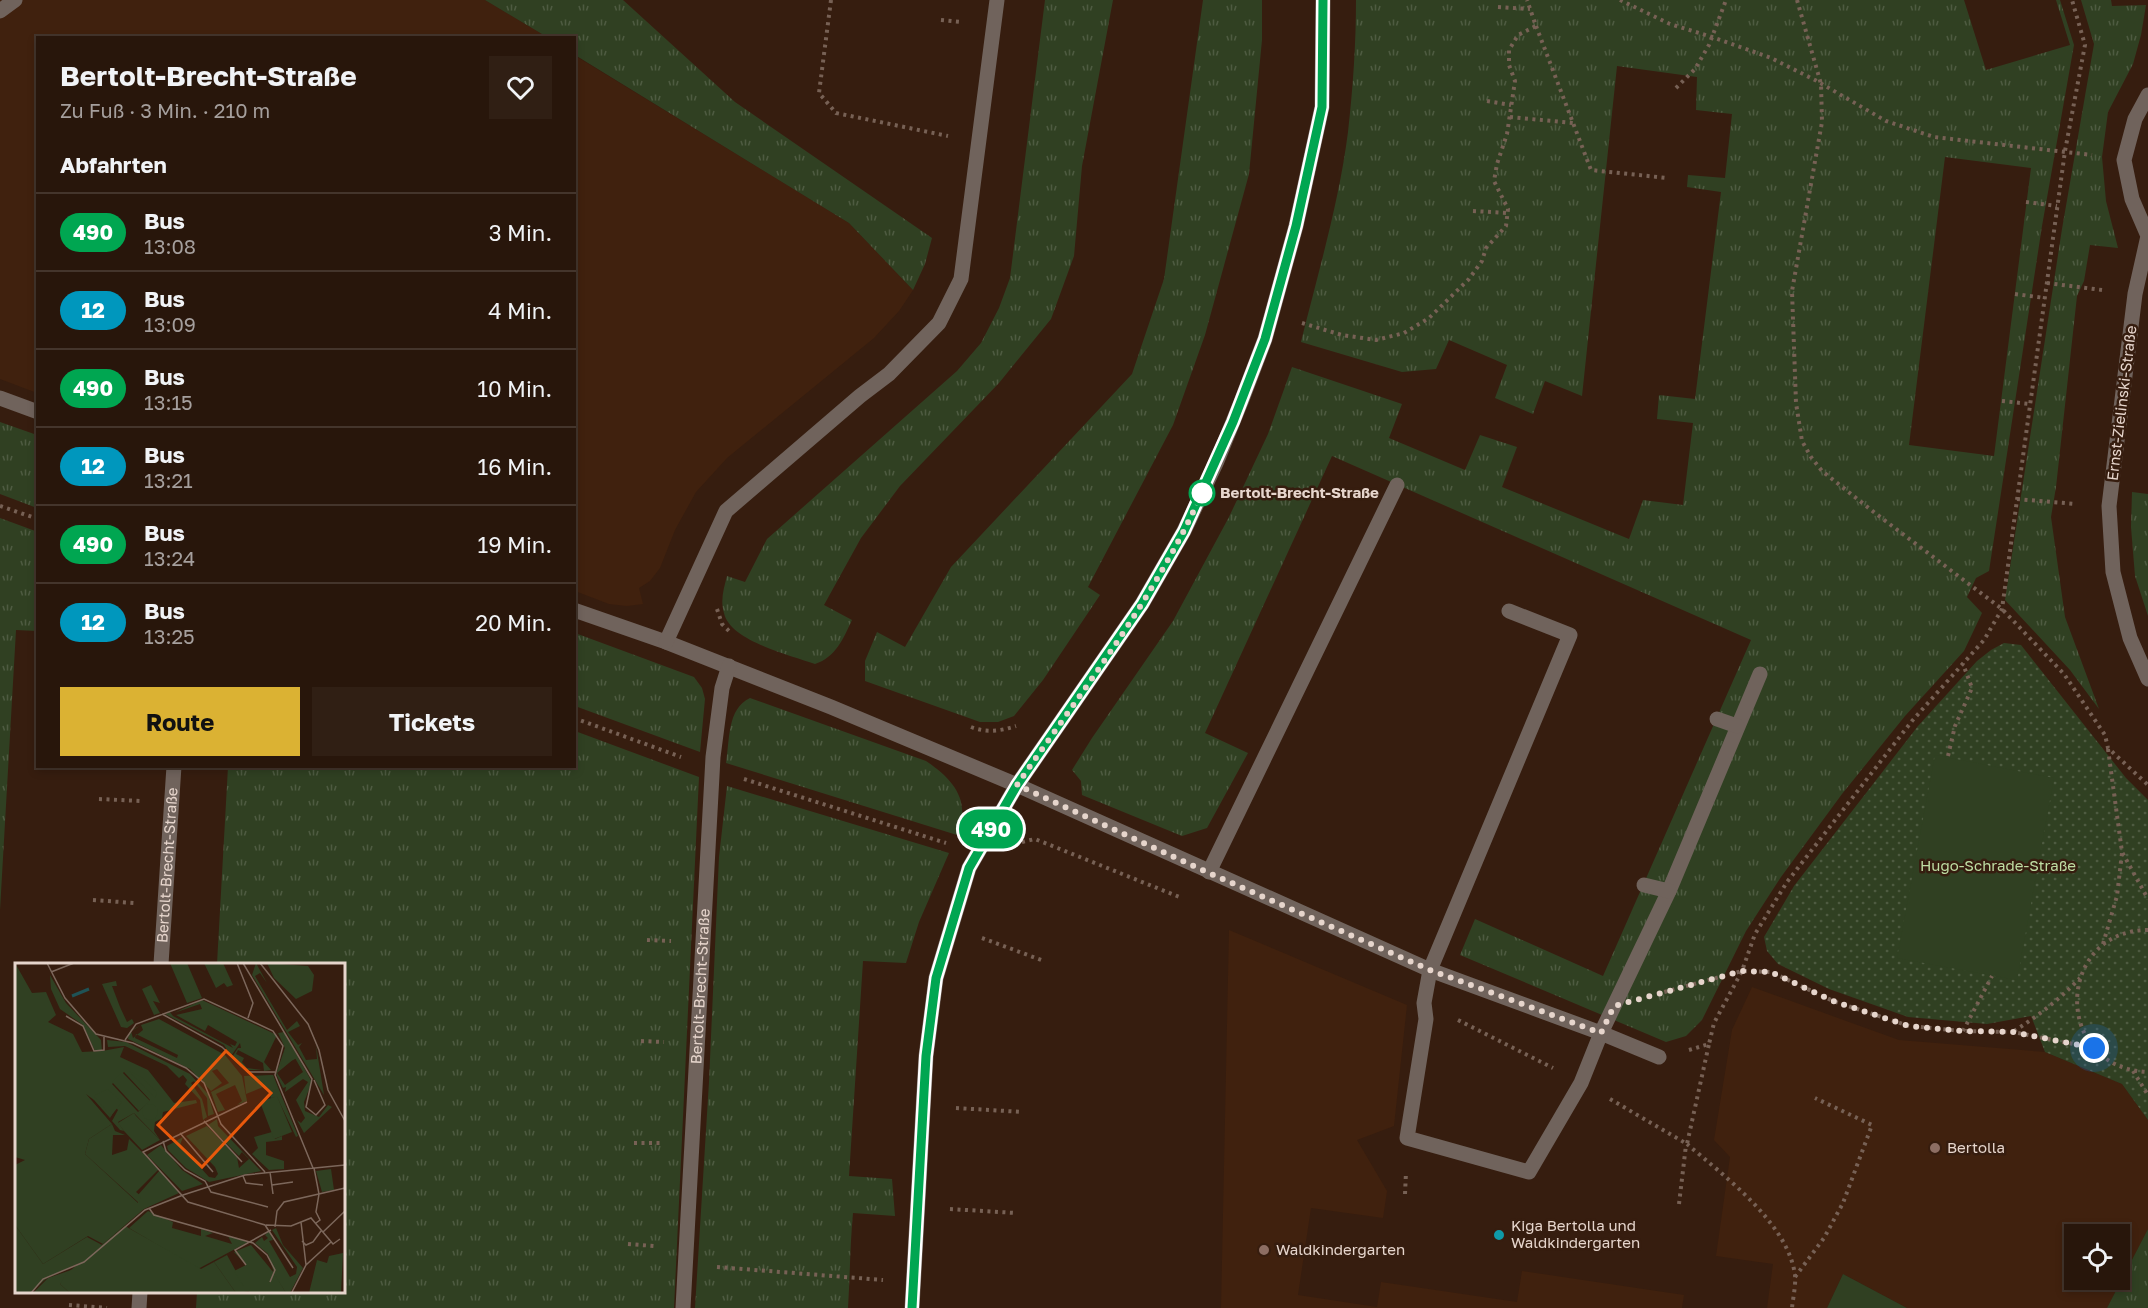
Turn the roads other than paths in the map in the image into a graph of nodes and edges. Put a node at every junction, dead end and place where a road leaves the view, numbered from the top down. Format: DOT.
graph roads {
  1 [pos="15,0"];
  2 [pos="997,0"];
  3 [pos="1323,0"];
  4 [pos="0,11"];
  5 [pos="2148,95"];
  6 [pos="0,398"];
  7 [pos="36,411"];
  8 [pos="1397,484"];
  9 [pos="576,611"];
  10 [pos="1509,611"];
  11 [pos="666,642"];
  12 [pos="729,666"];
  13 [pos="1760,674"];
  14 [pos="2148,679"];
  15 [pos="1717,719"];
  16 [pos="1737,726"];
  17 [pos="174,768"];
  18 [pos="1017,785"];
  19 [pos="1209,873"];
  20 [pos="1644,885"];
  21 [pos="1669,891"];
  22 [pos="161,963"];
  23 [pos="1430,970"];
  24 [pos="1601,1033"];
  25 [pos="1659,1057"];
  26 [pos="140,1293"];
  27 [pos="139,1308"];
  28 [pos="683,1308"];
  29 [pos="912,1308"];
  1 -- 4 [label="street"];
  2 -- 11 [label="street"];
  3 -- 18 [label="street"];
  5 -- 14 [label="street, Ernst-Zielinski-Straße"];
  6 -- 7 [label="street"];
  8 -- 19 [label="street"];
  9 -- 11 [label="street"];
  10 -- 23 [label="street"];
  11 -- 12 [label="street"];
  12 -- 18 [label="street"];
  12 -- 28 [label="street, Bertolt-Brecht-Straße"];
  13 -- 16 [label="street"];
  15 -- 16 [label="street"];
  16 -- 21 [label="street"];
  17 -- 22 [label="street, Bertolt-Brecht-Straße"];
  18 -- 19 [label="street"];
  18 -- 29 [label="street"];
  19 -- 23 [label="street"];
  20 -- 21 [label="street"];
  21 -- 24 [label="street"];
  23 -- 24 [label="street"];
  23 -- 24 [label="street"];
  24 -- 25 [label="street"];
  26 -- 27 [label="street"];
}
